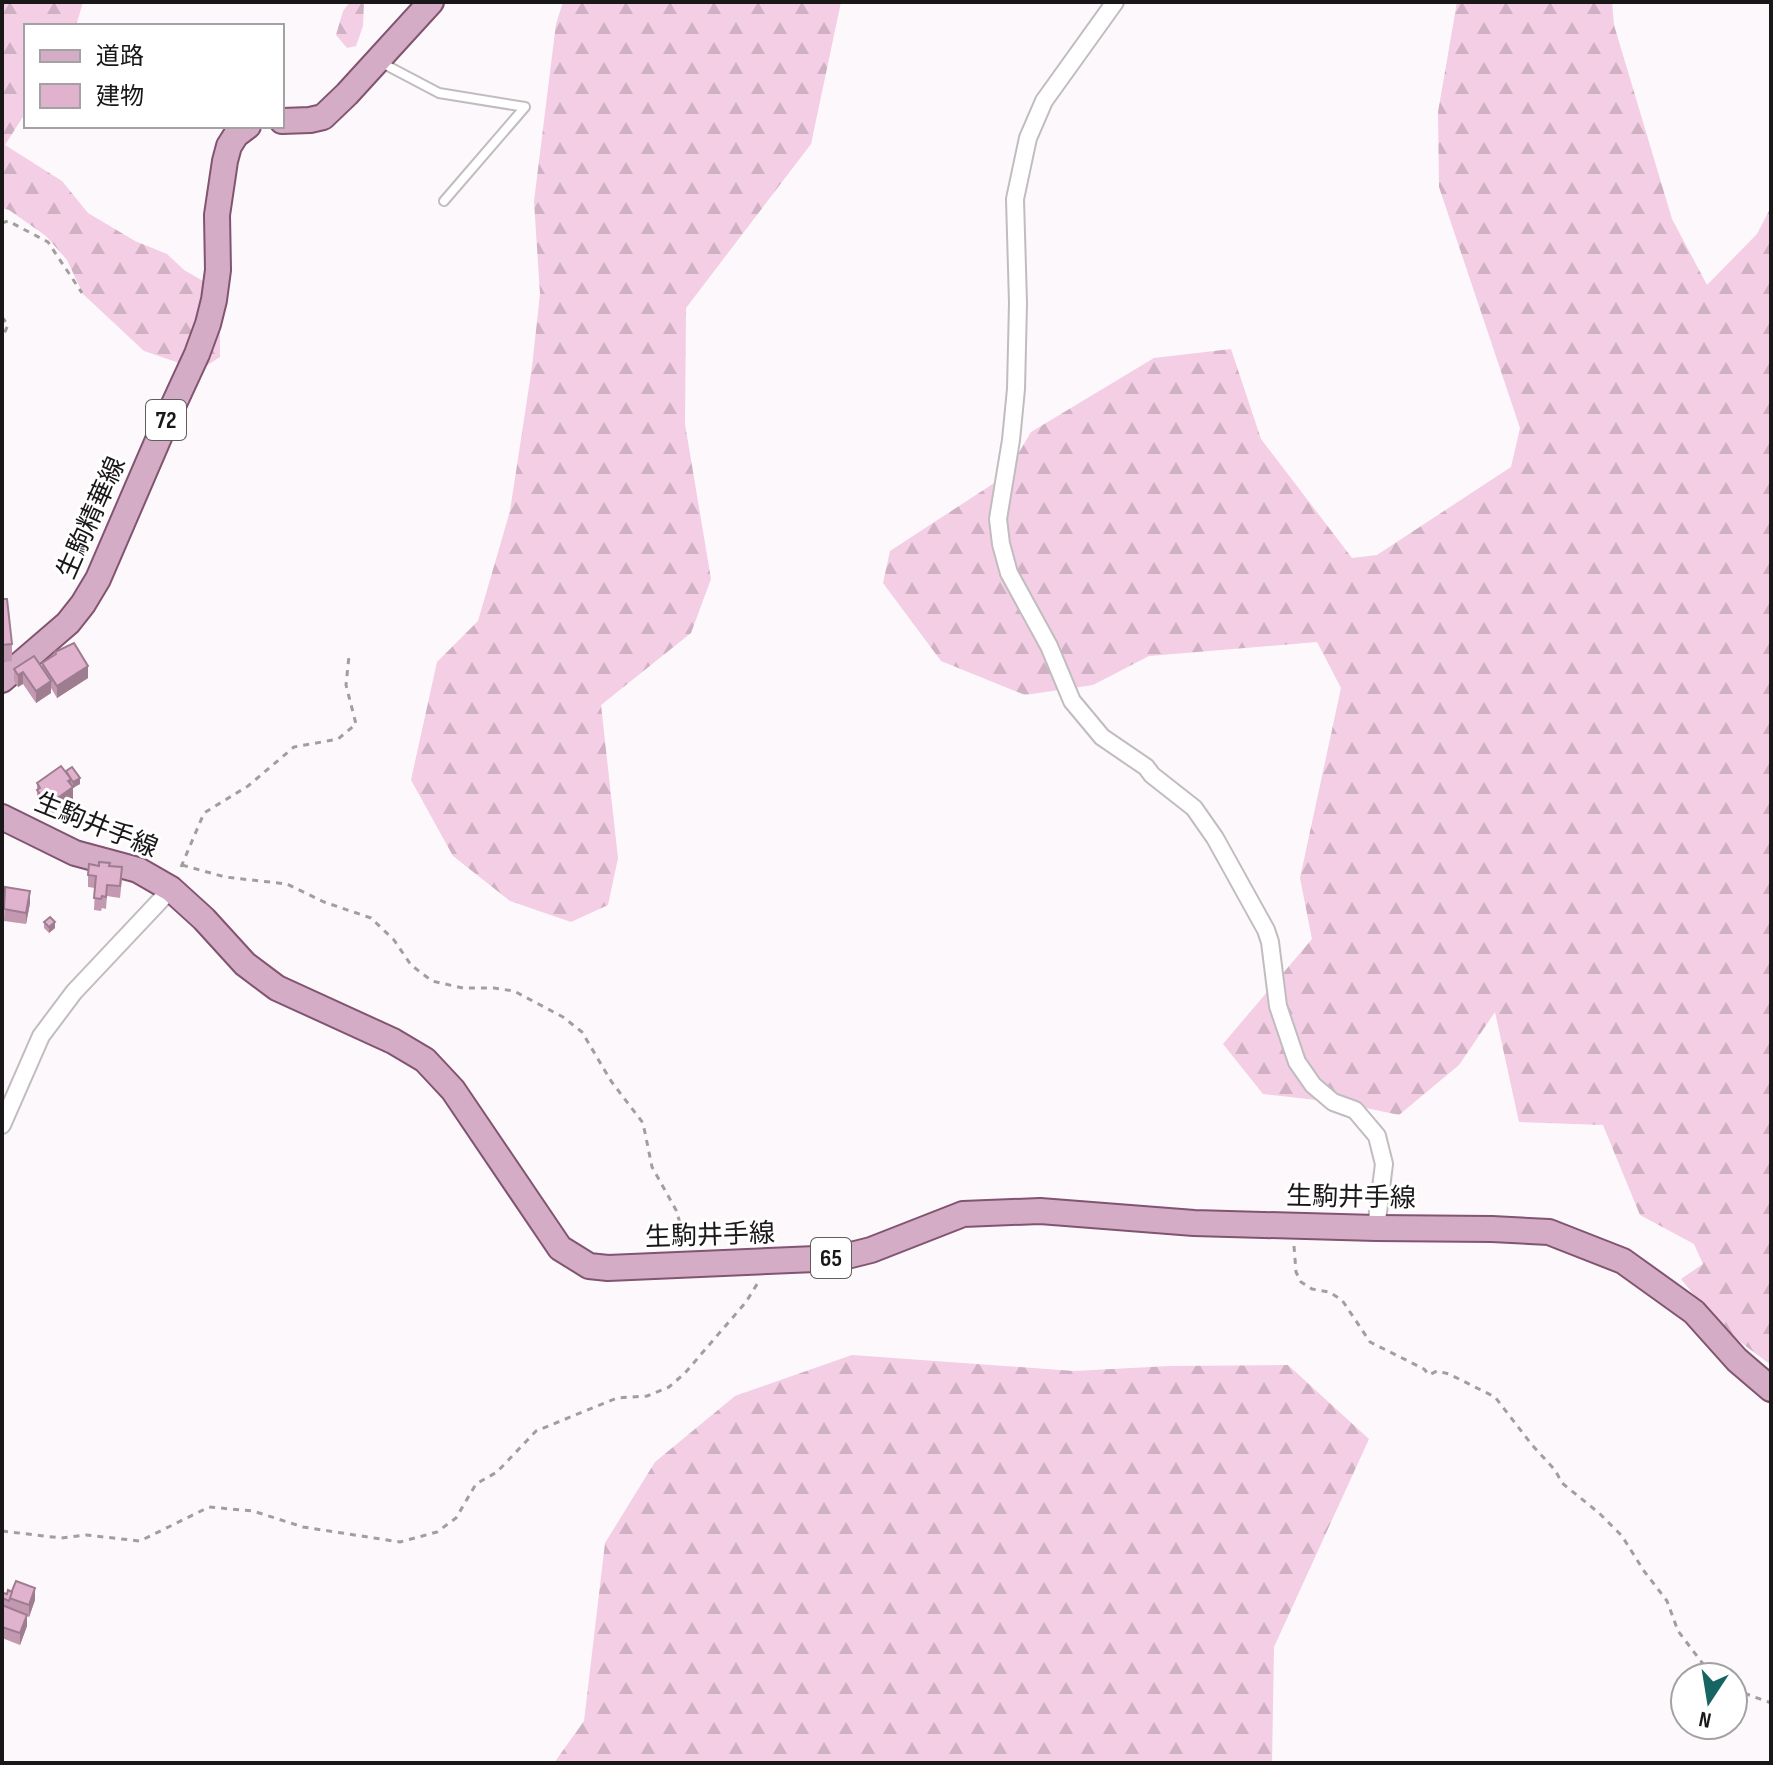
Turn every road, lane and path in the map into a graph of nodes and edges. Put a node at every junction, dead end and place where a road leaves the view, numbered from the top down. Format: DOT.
graph roads {
  1 [pos="431,2"];
  2 [pos="1115,2"];
  3 [pos="378,61"];
  4 [pos="284,121"];
  5 [pos="245,128"];
  6 [pos="444,201"];
  7 [pos="2,223"];
  8 [pos="82,293"];
  9 [pos="2,317"];
  10 [pos="2,338"];
  11 [pos="349,656"];
  12 [pos="2,680"];
  13 [pos="2,817"];
  14 [pos="182,865"];
  15 [pos="171,889"];
  16 [pos="2,1125"];
  17 [pos="1295,1226"];
  18 [pos="1376,1228"];
  19 [pos="772,1261"];
  20 [pos="711,1264"];
  21 [pos="1771,1389"];
  22 [pos="2,1531"];
  23 [pos="1701,1661"];
  24 [pos="1749,1695"];
  25 [pos="1771,1703"];
  1 -- 3 [label="main road"];
  2 -- 18 [label="street"];
  3 -- 4 [label="main road"];
  3 -- 6 [label="lane"];
  5 -- 12 [label="main road, 生駒精華線 / 72"];
  7 -- 8 [label="path"];
  9 -- 10 [label="path"];
  11 -- 14 [label="path"];
  13 -- 15 [label="main road, 生駒井手線 / 65"];
  14 -- 15 [label="path"];
  14 -- 20 [label="path"];
  15 -- 16 [label="street"];
  15 -- 20 [label="main road, 生駒井手線 / 65"];
  17 -- 18 [label="main road, 生駒井手線 / 65"];
  17 -- 19 [label="main road, 生駒井手線 / 65"];
  17 -- 23 [label="path"];
  18 -- 21 [label="main road, 生駒井手線 / 65"];
  19 -- 20 [label="main road, 生駒井手線 / 65"];
  19 -- 22 [label="path"];
  24 -- 25 [label="path"];
}
